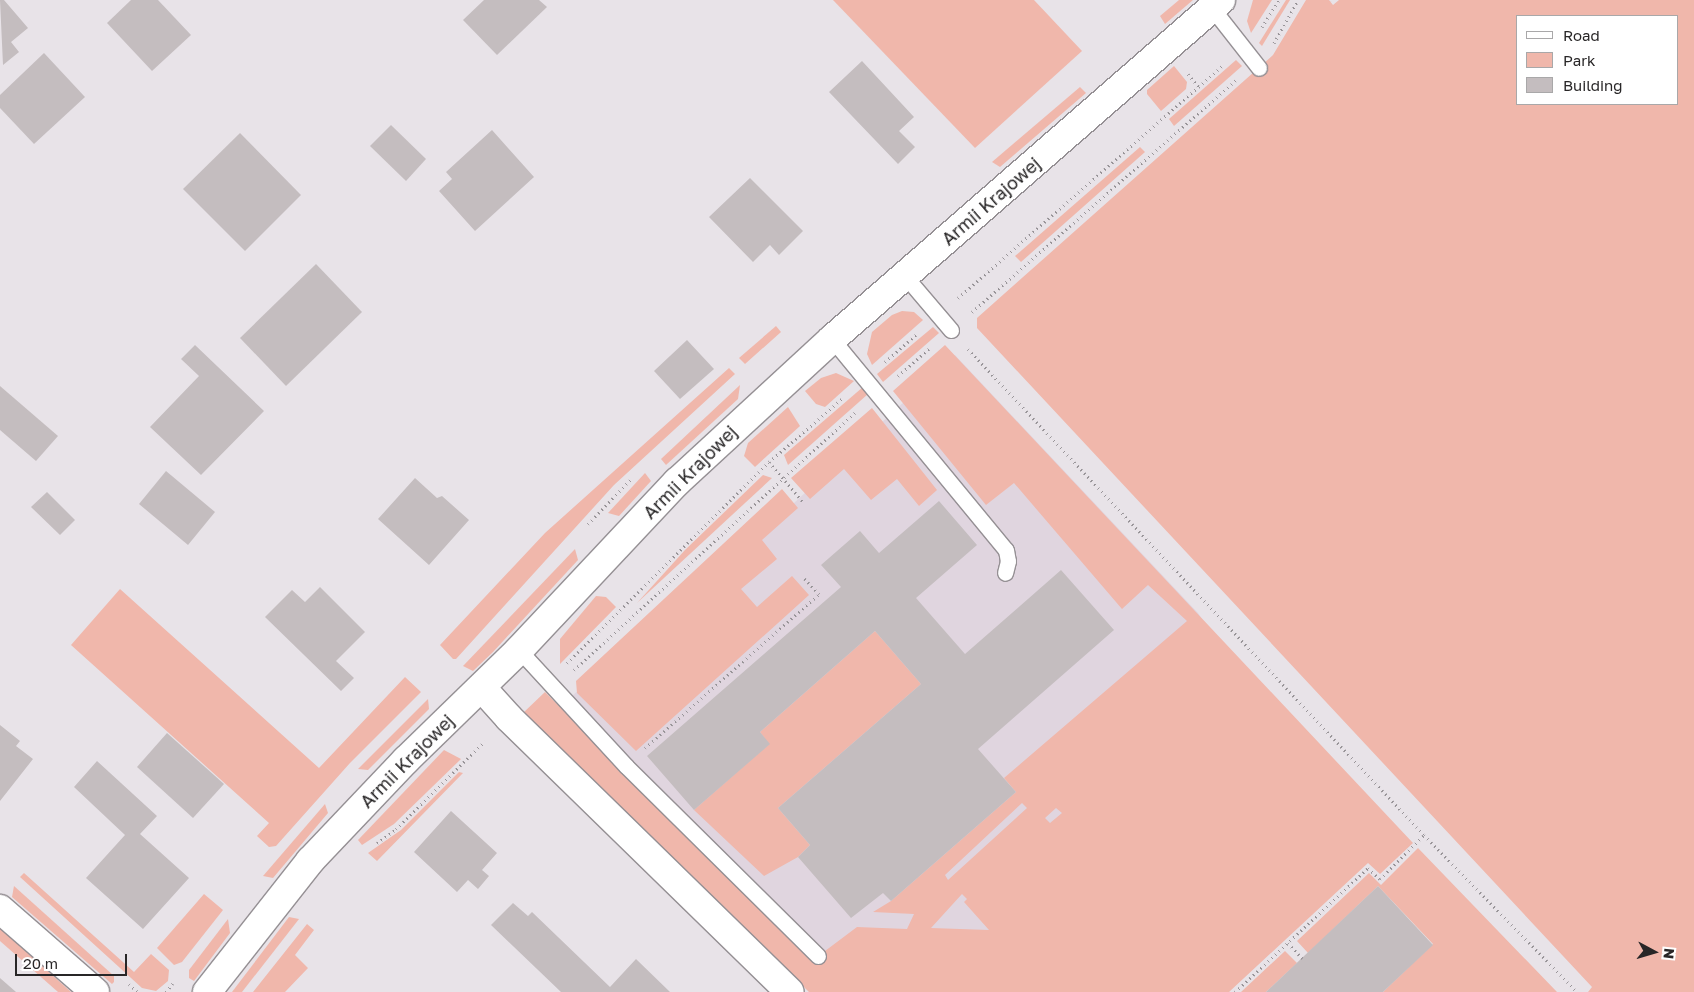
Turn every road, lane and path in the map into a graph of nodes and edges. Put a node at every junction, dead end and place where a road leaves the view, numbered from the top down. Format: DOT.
graph roads {
  1 [pos="1279,0"];
  2 [pos="1216,4"];
  3 [pos="1244,48"];
  4 [pos="1259,68"];
  5 [pos="905,276"];
  6 [pos="938,316"];
  7 [pos="951,330"];
  8 [pos="832,339"];
  9 [pos="866,378"];
  10 [pos="769,462"];
  11 [pos="804,503"];
  12 [pos="1005,574"];
  13 [pos="804,578"];
  14 [pos="519,650"];
  15 [pos="548,682"];
  16 [pos="482,688"];
  17 [pos="508,718"];
  18 [pos="636,755"];
  19 [pos="1424,836"];
  20 [pos="372,846"];
  21 [pos="0,909"];
  22 [pos="1288,943"];
  23 [pos="818,956"];
  24 [pos="1302,958"];
  25 [pos="128,984"];
  26 [pos="95,992"];
  27 [pos="138,992"];
  28 [pos="207,992"];
  29 [pos="790,992"];
  30 [pos="1235,992"];
  31 [pos="1576,992"];
  1 -- 3 [label="path"];
  2 -- 3 [label="lane"];
  2 -- 5 [label="street, Armii Krajowej"];
  3 -- 4 [label="lane"];
  3 -- 6 [label="path"];
  5 -- 6 [label="lane"];
  5 -- 8 [label="street, Armii Krajowej"];
  6 -- 7 [label="lane"];
  6 -- 9 [label="path"];
  7 -- 19 [label="path"];
  8 -- 9 [label="lane"];
  8 -- 14 [label="street, Armii Krajowej"];
  9 -- 10 [label="path"];
  9 -- 12 [label="lane"];
  10 -- 11 [label="path"];
  10 -- 15 [label="path"];
  13 -- 18 [label="path"];
  14 -- 15 [label="lane"];
  14 -- 16 [label="street, Armii Krajowej"];
  15 -- 23 [label="lane"];
  16 -- 17 [label="street"];
  16 -- 28 [label="street, Armii Krajowej"];
  17 -- 20 [label="path"];
  17 -- 29 [label="street"];
  19 -- 22 [label="path"];
  19 -- 31 [label="path"];
  21 -- 26 [label="street"];
  22 -- 24 [label="path"];
  22 -- 30 [label="path"];
  25 -- 27 [label="path"];
}
